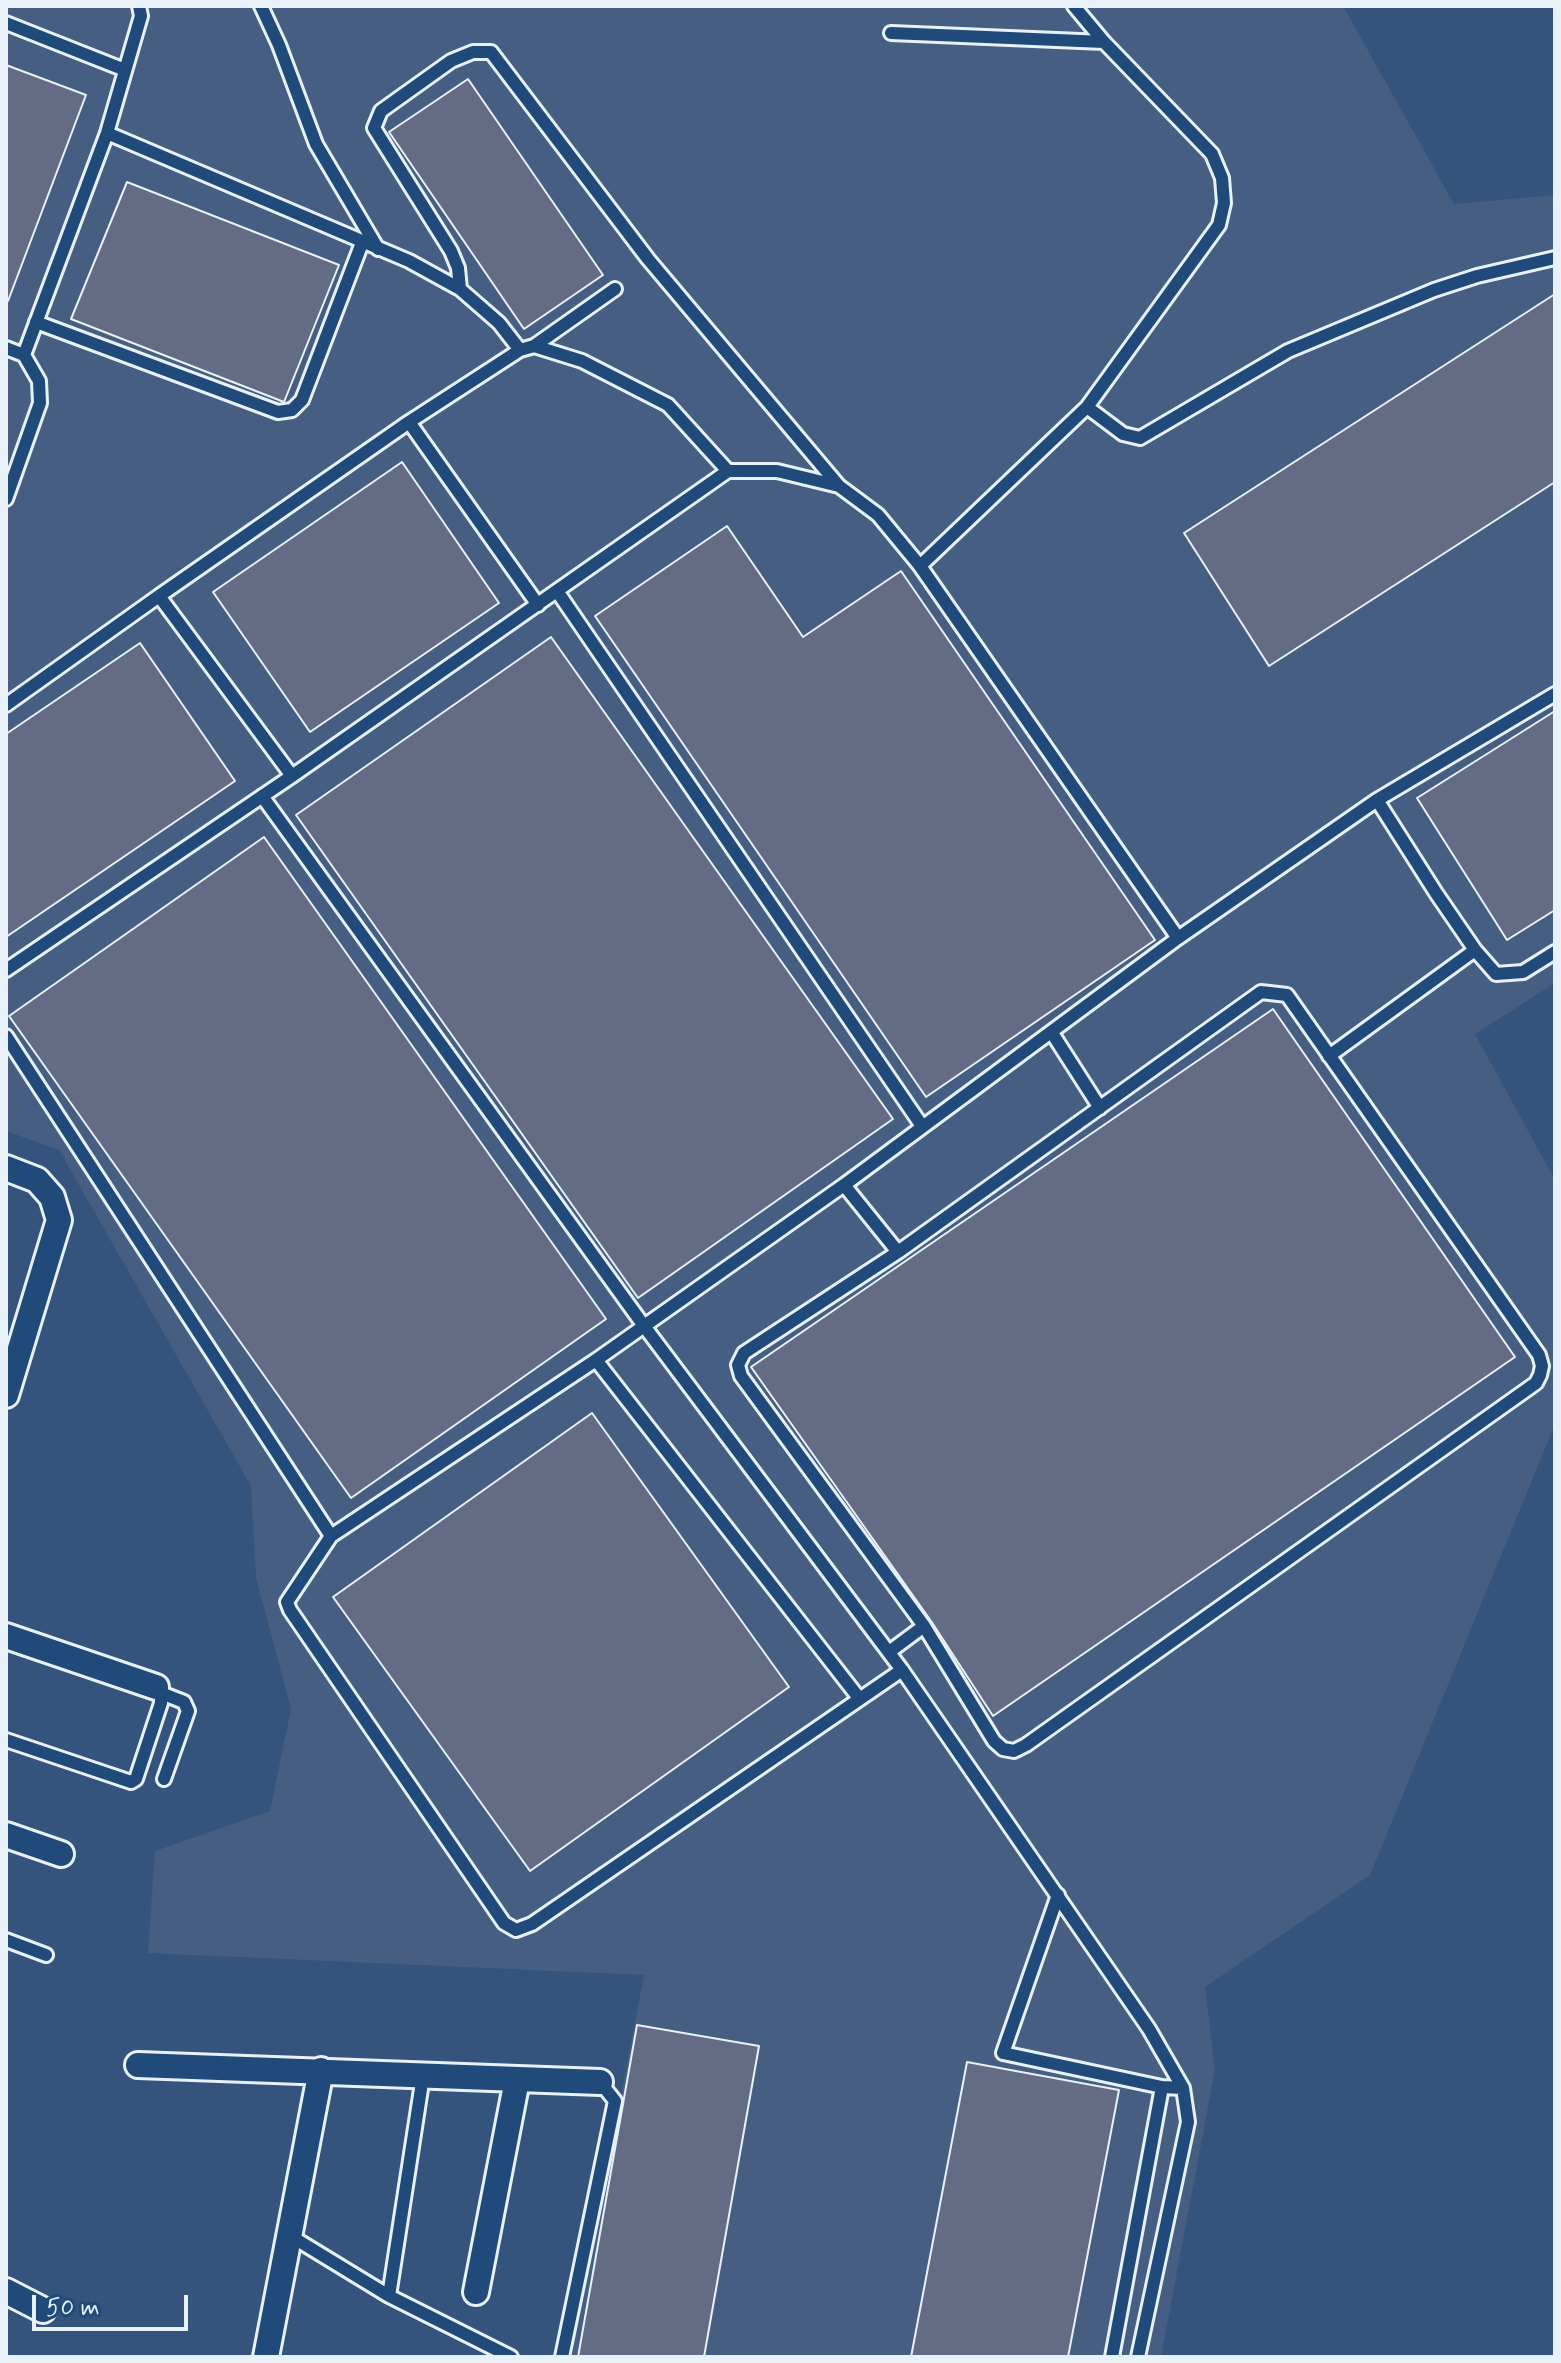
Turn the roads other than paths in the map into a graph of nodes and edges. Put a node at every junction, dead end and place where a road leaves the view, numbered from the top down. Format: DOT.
graph roads {
  1 [pos="139,6"];
  2 [pos="261,6"];
  3 [pos="1074,6"];
  4 [pos="6,23"];
  5 [pos="891,33"];
  6 [pos="1104,42"];
  7 [pos="125,70"];
  8 [pos="107,133"];
  9 [pos="362,243"];
  10 [pos="378,249"];
  11 [pos="1555,258"];
  12 [pos="460,289"];
  13 [pos="615,289"];
  14 [pos="36,322"];
  15 [pos="534,346"];
  16 [pos="6,348"];
  17 [pos="520,350"];
  18 [pos="24,355"];
  19 [pos="1087,407"];
  20 [pos="409,422"];
  21 [pos="728,471"];
  22 [pos="839,486"];
  23 [pos="6,499"];
  24 [pos="920,566"];
  25 [pos="557,591"];
  26 [pos="159,596"];
  27 [pos="538,605"];
  28 [pos="1555,694"];
  29 [pos="6,705"];
  30 [pos="292,776"];
  31 [pos="262,796"];
  32 [pos="1377,800"];
  33 [pos="1178,938"];
  34 [pos="1475,950"];
  35 [pos="1555,952"];
  36 [pos="6,970"];
  37 [pos="1052,1033"];
  38 [pos="6,1036"];
  39 [pos="1329,1056"];
  40 [pos="1100,1108"];
  41 [pos="922,1126"];
  42 [pos="6,1168"];
  43 [pos="844,1185"];
  44 [pos="898,1252"];
  45 [pos="644,1326"];
  46 [pos="14,1335"];
  47 [pos="596,1360"];
  48 [pos="6,1395"];
  49 [pos="331,1536"];
  50 [pos="924,1626"];
  51 [pos="6,1636"];
  52 [pos="889,1652"];
  53 [pos="902,1670"];
  54 [pos="158,1690"];
  55 [pos="859,1698"];
  56 [pos="6,1740"];
  57 [pos="164,1779"];
  58 [pos="6,1835"];
  59 [pos="61,1854"];
  60 [pos="1058,1895"];
  61 [pos="6,1940"];
  62 [pos="46,1955"];
  63 [pos="138,2065"];
  64 [pos="321,2070"];
  65 [pos="423,2076"];
  66 [pos="517,2080"];
  67 [pos="600,2082"];
  68 [pos="1162,2087"];
  69 [pos="1183,2088"];
  70 [pos="289,2235"];
  71 [pos="6,2291"];
  72 [pos="476,2292"];
  73 [pos="389,2296"];
  74 [pos="43,2310"];
  75 [pos="266,2357"];
  76 [pos="511,2357"];
  77 [pos="562,2357"];
  78 [pos="1112,2357"];
  79 [pos="1138,2357"];
  1 -- 7 [label="lane"];
  2 -- 10 [label="lane"];
  3 -- 6 [label="lane"];
  4 -- 7 [label="lane"];
  5 -- 6 [label="lane"];
  6 -- 19 [label="lane"];
  7 -- 8 [label="lane"];
  8 -- 9 [label="lane"];
  8 -- 14 [label="lane"];
  9 -- 10 [label="lane"];
  9 -- 14 [label="lane"];
  10 -- 12 [label="lane"];
  11 -- 19 [label="lane"];
  12 -- 17 [label="lane"];
  12 -- 22 [label="lane"];
  13 -- 15 [label="lane"];
  14 -- 18 [label="lane"];
  15 -- 17 [label="lane"];
  15 -- 21 [label="lane"];
  16 -- 18 [label="lane"];
  17 -- 20 [label="lane"];
  18 -- 23 [label="lane"];
  19 -- 24 [label="lane"];
  20 -- 26 [label="lane"];
  20 -- 27 [label="lane"];
  21 -- 22 [label="lane"];
  21 -- 25 [label="lane"];
  22 -- 24 [label="lane"];
  24 -- 33 [label="lane"];
  25 -- 27 [label="lane"];
  25 -- 41 [label="lane"];
  26 -- 29 [label="lane"];
  26 -- 30 [label="lane"];
  27 -- 30 [label="lane"];
  28 -- 32 [label="lane"];
  30 -- 31 [label="lane"];
  31 -- 36 [label="lane"];
  31 -- 45 [label="lane"];
  32 -- 33 [label="lane"];
  32 -- 34 [label="lane"];
  33 -- 37 [label="lane"];
  34 -- 35 [label="lane"];
  34 -- 39 [label="lane"];
  37 -- 40 [label="lane"];
  37 -- 41 [label="lane"];
  38 -- 49 [label="lane"];
  39 -- 40 [label="lane"];
  39 -- 50 [label="lane"];
  40 -- 44 [label="lane"];
  41 -- 43 [label="lane"];
  42 -- 46 [label="street"];
  43 -- 44 [label="lane"];
  43 -- 45 [label="lane"];
  44 -- 50 [label="lane"];
  45 -- 47 [label="lane"];
  45 -- 52 [label="lane"];
  46 -- 48 [label="street"];
  47 -- 49 [label="lane"];
  47 -- 55 [label="lane"];
  49 -- 55 [label="lane"];
  50 -- 52 [label="lane"];
  51 -- 54 [label="street"];
  52 -- 53 [label="lane"];
  53 -- 55 [label="lane"];
  53 -- 60 [label="lane"];
  54 -- 56 [label="lane"];
  54 -- 57 [label="lane"];
  58 -- 59 [label="street"];
  60 -- 68 [label="lane"];
  60 -- 69 [label="lane"];
  61 -- 62 [label="lane"];
  63 -- 64 [label="street"];
  64 -- 65 [label="street"];
  64 -- 70 [label="street"];
  65 -- 66 [label="street"];
  65 -- 73 [label="lane"];
  66 -- 67 [label="street"];
  66 -- 72 [label="street"];
  67 -- 77 [label="lane"];
  68 -- 69 [label="lane"];
  68 -- 78 [label="lane"];
  69 -- 79 [label="lane"];
  70 -- 73 [label="lane"];
  70 -- 75 [label="street"];
  71 -- 74 [label="street"];
  73 -- 76 [label="lane"];
}
